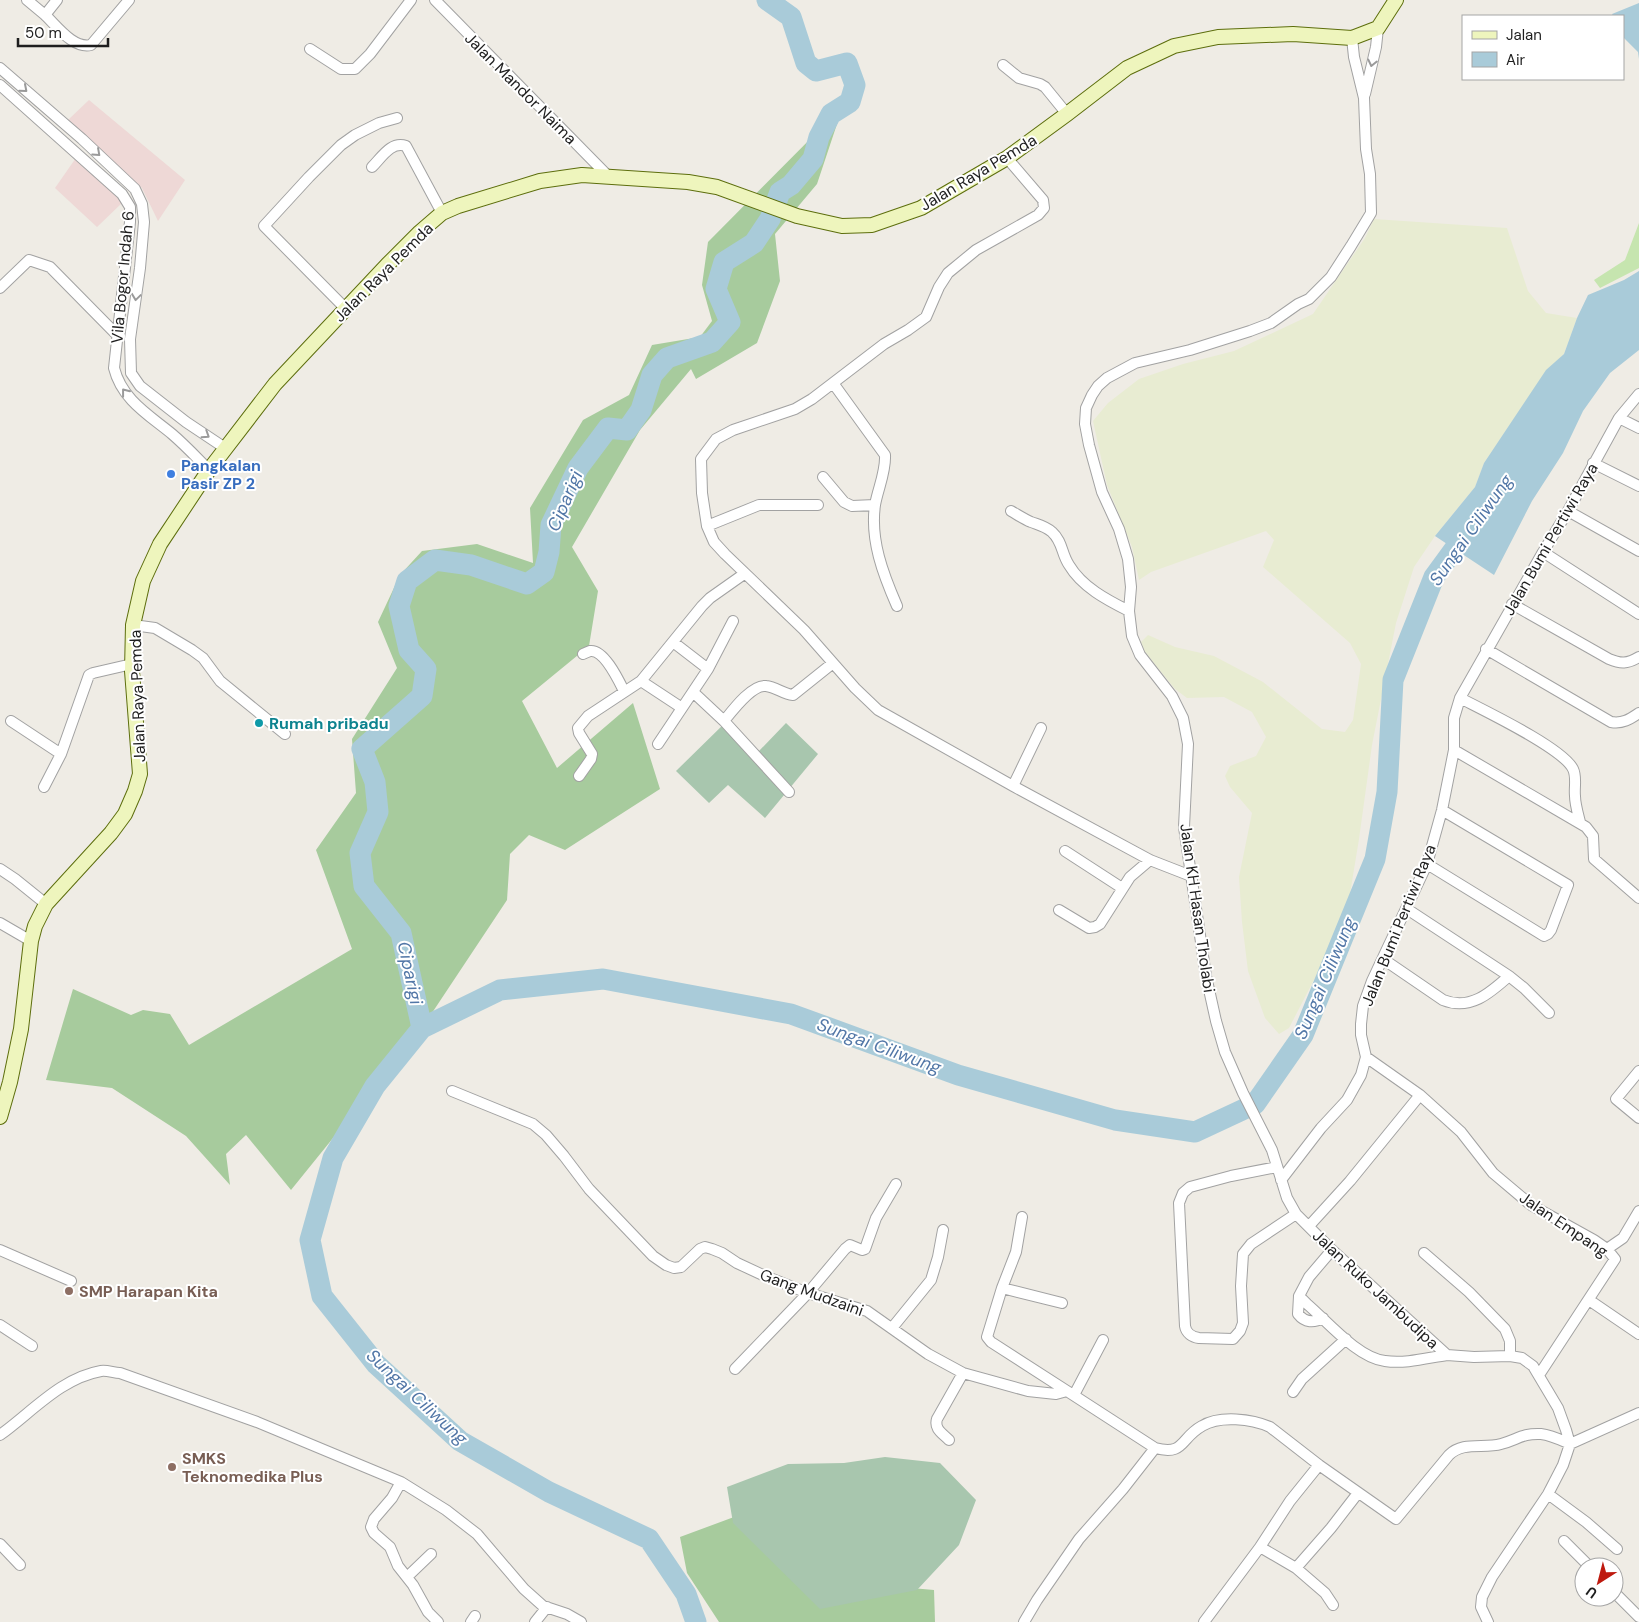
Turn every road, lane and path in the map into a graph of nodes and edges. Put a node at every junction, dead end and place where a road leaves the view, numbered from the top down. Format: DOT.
graph roads {
  1 [pos="27,0"];
  2 [pos="57,0"];
  3 [pos="129,0"];
  4 [pos="411,0"];
  5 [pos="435,0"];
  6 [pos="1396,0"];
  7 [pos="45,15"];
  8 [pos="1378,28"];
  9 [pos="1352,38"];
  10 [pos="310,50"];
  11 [pos="1003,65"];
  12 [pos="0,68"];
  13 [pos="0,84"];
  14 [pos="1364,98"];
  15 [pos="1068,114"];
  16 [pos="397,118"];
  17 [pos="82,139"];
  18 [pos="73,150"];
  19 [pos="1007,158"];
  20 [pos="372,167"];
  21 [pos="608,176"];
  22 [pos="442,213"];
  23 [pos="126,266"];
  24 [pos="140,268"];
  25 [pos="1,284"];
  26 [pos="346,309"];
  27 [pos="117,335"];
  28 [pos="130,339"];
  29 [pos="833,383"];
  30 [pos="1639,394"];
  31 [pos="159,400"];
  32 [pos="147,414"];
  33 [pos="1619,418"];
  34 [pos="1639,428"];
  35 [pos="225,448"];
  36 [pos="1593,462"];
  37 [pos="209,470"];
  38 [pos="823,478"];
  39 [pos="1639,486"];
  40 [pos="818,505"];
  41 [pos="875,505"];
  42 [pos="1011,511"];
  43 [pos="1568,511"];
  44 [pos="707,526"];
  45 [pos="1639,551"];
  46 [pos="1543,552"];
  47 [pos="744,574"];
  48 [pos="1512,604"];
  49 [pos="897,606"];
  50 [pos="1129,611"];
  51 [pos="1639,614"];
  52 [pos="733,621"];
  53 [pos="134,625"];
  54 [pos="673,642"];
  55 [pos="1486,650"];
  56 [pos="582,654"];
  57 [pos="1639,657"];
  58 [pos="833,663"];
  59 [pos="132,664"];
  60 [pos="708,669"];
  61 [pos="641,681"];
  62 [pos="624,691"];
  63 [pos="693,692"];
  64 [pos="1460,698"];
  65 [pos="682,708"];
  66 [pos="1639,713"];
  67 [pos="11,721"];
  68 [pos="724,721"];
  69 [pos="1041,728"];
  70 [pos="285,734"];
  71 [pos="658,744"];
  72 [pos="1454,750"];
  73 [pos="61,754"];
  74 [pos="579,776"];
  75 [pos="1013,786"];
  76 [pos="44,787"];
  77 [pos="789,792"];
  78 [pos="1442,810"];
  79 [pos="1580,822"];
  80 [pos="1065,851"];
  81 [pos="1150,860"];
  82 [pos="1427,864"];
  83 [pos="0,869"];
  84 [pos="1191,876"];
  85 [pos="1122,888"];
  86 [pos="1639,898"];
  87 [pos="46,904"];
  88 [pos="1407,909"];
  89 [pos="1059,910"];
  90 [pos="0,923"];
  91 [pos="12,938"];
  92 [pos="31,944"];
  93 [pos="1382,959"];
  94 [pos="1509,976"];
  95 [pos="1549,1013"];
  96 [pos="1366,1057"];
  97 [pos="1639,1071"];
  98 [pos="452,1091"];
  99 [pos="1420,1095"];
  100 [pos="0,1116"];
  101 [pos="1639,1118"];
  102 [pos="1272,1150"];
  103 [pos="1277,1167"];
  104 [pos="1281,1180"];
  105 [pos="896,1184"];
  106 [pos="1639,1211"];
  107 [pos="1296,1214"];
  108 [pos="1022,1217"];
  109 [pos="1309,1226"];
  110 [pos="943,1230"];
  111 [pos="1607,1249"];
  112 [pos="0,1250"];
  113 [pos="1332,1250"];
  114 [pos="1424,1254"];
  115 [pos="71,1281"];
  116 [pos="1002,1288"];
  117 [pos="808,1293"];
  118 [pos="1300,1296"];
  119 [pos="1589,1300"];
  120 [pos="1062,1303"];
  121 [pos="1324,1318"];
  122 [pos="0,1325"];
  123 [pos="892,1328"];
  124 [pos="1639,1334"];
  125 [pos="1346,1339"];
  126 [pos="1103,1340"];
  127 [pos="32,1346"];
  128 [pos="1447,1356"];
  129 [pos="1510,1356"];
  130 [pos="735,1369"];
  131 [pos="963,1374"];
  132 [pos="1540,1375"];
  133 [pos="1293,1392"];
  134 [pos="1070,1393"];
  135 [pos="1639,1412"];
  136 [pos="0,1435"];
  137 [pos="949,1440"];
  138 [pos="1570,1444"];
  139 [pos="1154,1448"];
  140 [pos="1319,1465"];
  141 [pos="401,1482"];
  142 [pos="1358,1493"];
  143 [pos="1548,1494"];
  144 [pos="1564,1541"];
  145 [pos="0,1544"];
  146 [pos="1260,1547"];
  147 [pos="1617,1549"];
  148 [pos="431,1554"];
  149 [pos="1580,1557"];
  150 [pos="20,1565"];
  151 [pos="1296,1568"];
  152 [pos="407,1577"];
  153 [pos="1624,1602"];
  154 [pos="1333,1605"];
  155 [pos="547,1607"];
  156 [pos="1639,1617"];
  157 [pos="438,1622"];
  158 [pos="535,1622"];
  159 [pos="581,1622"];
  160 [pos="1024,1622"];
  161 [pos="1204,1622"];
  162 [pos="1488,1622"];
  1 -- 7 [label="street"];
  2 -- 7 [label="street"];
  3 -- 7 [label="street"];
  4 -- 10 [label="street"];
  5 -- 21 [label="street, Jalan Mandor Naima"];
  6 -- 8 [label="main road"];
  8 -- 9 [label="main road, Jalan Raya Pemda"];
  8 -- 14 [label="street, Jalan KH Hasan Tholabi, one-way"];
  9 -- 14 [label="street, Jalan KH Hasan Tholabi"];
  9 -- 15 [label="main road, Jalan Raya Pemda"];
  11 -- 15 [label="street"];
  12 -- 17 [label="street, one-way"];
  13 -- 18 [label="street, Vila Bogor Indah 6"];
  14 -- 50 [label="street, Jalan KH Hasan Tholabi"];
  15 -- 19 [label="main road, Jalan Raya Pemda"];
  16 -- 26 [label="street"];
  17 -- 18 [label="street"];
  17 -- 24 [label="street, one-way"];
  18 -- 23 [label="street, Vila Bogor Indah 6"];
  19 -- 21 [label="main road, Jalan Raya Pemda"];
  19 -- 29 [label="street"];
  20 -- 22 [label="street"];
  21 -- 22 [label="main road, Jalan Raya Pemda"];
  22 -- 26 [label="main road, Jalan Raya Pemda"];
  23 -- 24 [label="street"];
  23 -- 27 [label="street, Vila Bogor Indah 6"];
  24 -- 28 [label="street, one-way"];
  25 -- 27 [label="street"];
  26 -- 35 [label="main road, Jalan Raya Pemda"];
  27 -- 28 [label="street"];
  32 -- 27 [label="street, Vila Bogor Indah 6, one-way"];
  28 -- 31 [label="street"];
  29 -- 41 [label="street"];
  29 -- 44 [label="street"];
  30 -- 33 [label="street, Jalan Bumi Pertiwi Raya"];
  31 -- 32 [label="street"];
  31 -- 35 [label="street, one-way"];
  32 -- 37 [label="street, Vila Bogor Indah 6"];
  33 -- 34 [label="street"];
  33 -- 36 [label="street, Jalan Bumi Pertiwi Raya"];
  35 -- 37 [label="main road, Jalan Raya Pemda"];
  36 -- 39 [label="street"];
  36 -- 43 [label="street, Jalan Bumi Pertiwi Raya"];
  37 -- 53 [label="main road, Jalan Raya Pemda"];
  38 -- 41 [label="street"];
  40 -- 44 [label="street"];
  41 -- 49 [label="street"];
  42 -- 50 [label="street"];
  43 -- 45 [label="street"];
  43 -- 46 [label="street, Jalan Bumi Pertiwi Raya"];
  44 -- 47 [label="street"];
  46 -- 48 [label="street, Jalan Bumi Pertiwi Raya"];
  46 -- 51 [label="street"];
  47 -- 54 [label="street"];
  47 -- 58 [label="street"];
  48 -- 55 [label="street, Jalan Bumi Pertiwi Raya"];
  48 -- 57 [label="street"];
  50 -- 84 [label="street, Jalan KH Hasan Tholabi"];
  52 -- 60 [label="street"];
  53 -- 59 [label="main road, Jalan Raya Pemda"];
  53 -- 70 [label="street"];
  54 -- 60 [label="street"];
  54 -- 61 [label="street"];
  55 -- 64 [label="street, Jalan Bumi Pertiwi Raya"];
  55 -- 66 [label="street"];
  56 -- 62 [label="street"];
  58 -- 68 [label="street"];
  58 -- 75 [label="street"];
  59 -- 73 [label="street"];
  59 -- 87 [label="main road, Jalan Raya Pemda"];
  60 -- 63 [label="street"];
  61 -- 62 [label="street"];
  61 -- 65 [label="street"];
  62 -- 74 [label="street"];
  63 -- 65 [label="street"];
  63 -- 68 [label="street"];
  64 -- 72 [label="street, Jalan Bumi Pertiwi Raya"];
  64 -- 79 [label="street"];
  65 -- 71 [label="street"];
  67 -- 73 [label="street"];
  68 -- 77 [label="street"];
  69 -- 75 [label="street"];
  72 -- 78 [label="street, Jalan Bumi Pertiwi Raya"];
  72 -- 79 [label="street"];
  73 -- 76 [label="street"];
  75 -- 81 [label="street"];
  78 -- 82 [label="street, Jalan Bumi Pertiwi Raya"];
  78 -- 82 [label="street"];
  79 -- 86 [label="street"];
  80 -- 85 [label="street"];
  81 -- 84 [label="street"];
  81 -- 85 [label="street"];
  82 -- 88 [label="street, Jalan Bumi Pertiwi Raya"];
  83 -- 87 [label="street"];
  84 -- 102 [label="street, Jalan KH Hasan Tholabi"];
  85 -- 89 [label="street"];
  87 -- 92 [label="main road, Jalan Raya Pemda"];
  88 -- 93 [label="street, Jalan Bumi Pertiwi Raya"];
  88 -- 94 [label="street"];
  90 -- 92 [label="street"];
  91 -- 92 [label="street"];
  92 -- 100 [label="main road, Jalan Raya Pemda"];
  93 -- 94 [label="street"];
  93 -- 96 [label="street, Jalan Bumi Pertiwi Raya"];
  94 -- 95 [label="street"];
  96 -- 99 [label="street, Jalan Empang"];
  96 -- 104 [label="street, Jalan Bumi Pertiwi Raya"];
  97 -- 101 [label="street"];
  98 -- 117 [label="street, Gang Mudzaini"];
  99 -- 109 [label="street"];
  99 -- 111 [label="street, Jalan Empang"];
  102 -- 103 [label="street, Jalan Ruko Jambudipa"];
  103 -- 104 [label="street, Jalan Ruko Jambudipa"];
  103 -- 107 [label="street"];
  104 -- 107 [label="street, Jalan Ruko Jambudipa"];
  105 -- 117 [label="street"];
  106 -- 111 [label="street"];
  107 -- 109 [label="street, Jalan Ruko Jambudipa"];
  108 -- 116 [label="street"];
  109 -- 113 [label="street, Jalan Ruko Jambudipa"];
  110 -- 123 [label="street"];
  111 -- 119 [label="street, Jalan Empang"];
  112 -- 115 [label="street"];
  113 -- 118 [label="street"];
  113 -- 128 [label="street, Jalan Ruko Jambudipa"];
  114 -- 129 [label="street"];
  116 -- 120 [label="street"];
  116 -- 134 [label="street"];
  117 -- 123 [label="street, Gang Mudzaini"];
  117 -- 130 [label="street"];
  118 -- 121 [label="street"];
  118 -- 121 [label="street"];
  119 -- 124 [label="street"];
  119 -- 132 [label="street, Jalan Empang"];
  121 -- 125 [label="street"];
  122 -- 127 [label="street"];
  123 -- 131 [label="street, Gang Mudzaini"];
  125 -- 128 [label="street"];
  125 -- 133 [label="street"];
  126 -- 134 [label="street"];
  128 -- 129 [label="street, Jalan Ruko Jambudipa"];
  129 -- 132 [label="street, Jalan Ruko Jambudipa"];
  131 -- 134 [label="street, Gang Mudzaini"];
  131 -- 137 [label="street"];
  132 -- 138 [label="street, Jalan Ruko Jambudipa"];
  134 -- 139 [label="street"];
  135 -- 138 [label="street"];
  136 -- 141 [label="street"];
  138 -- 142 [label="street"];
  138 -- 143 [label="street"];
  139 -- 140 [label="street"];
  139 -- 160 [label="street"];
  140 -- 142 [label="street"];
  140 -- 146 [label="street"];
  141 -- 152 [label="street"];
  141 -- 155 [label="street"];
  142 -- 151 [label="street"];
  143 -- 147 [label="street"];
  143 -- 162 [label="street"];
  144 -- 149 [label="street"];
  145 -- 150 [label="street"];
  146 -- 151 [label="street"];
  146 -- 161 [label="street"];
  148 -- 152 [label="street"];
  151 -- 154 [label="street"];
  152 -- 157 [label="street"];
  153 -- 156 [label="street"];
  155 -- 158 [label="street"];
  155 -- 159 [label="street"];
}
